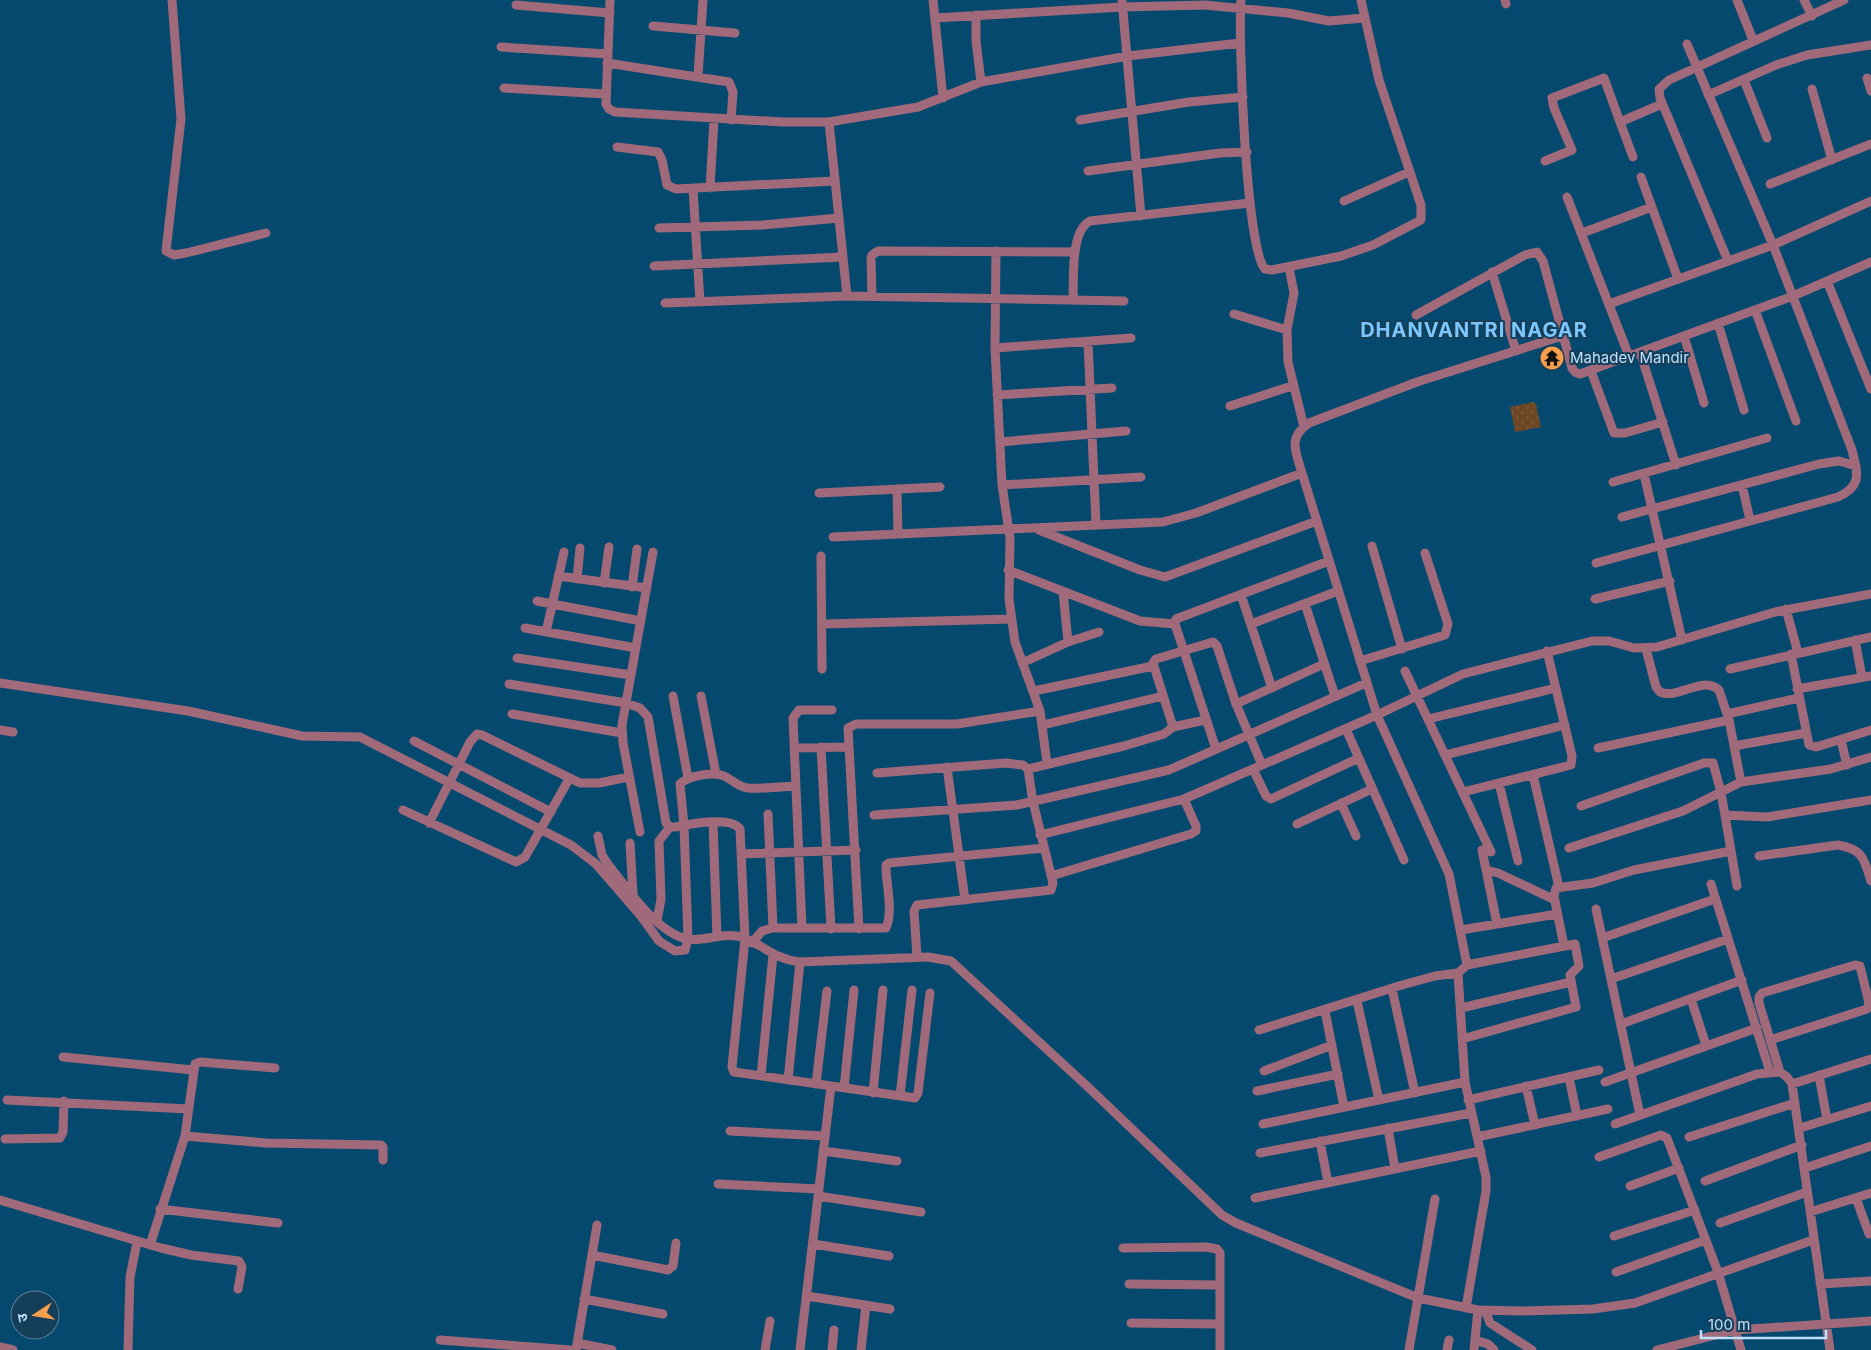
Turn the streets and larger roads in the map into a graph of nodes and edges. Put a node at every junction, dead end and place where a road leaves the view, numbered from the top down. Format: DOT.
graph roads {
  1 [pos="172,0"];
  2 [pos="610,0"];
  3 [pos="703,0"];
  4 [pos="933,0"];
  5 [pos="1361,0"];
  6 [pos="1737,0"];
  7 [pos="1804,0"];
  8 [pos="1844,0"];
  9 [pos="1122,3"];
  10 [pos="1241,4"];
  11 [pos="516,5"];
  12 [pos="610,13"];
  13 [pos="976,15"];
  14 [pos="1812,16"];
  15 [pos="935,18"];
  16 [pos="1364,18"];
  17 [pos="653,26"];
  18 [pos="701,30"];
  19 [pos="735,34"];
  20 [pos="1754,40"];
  21 [pos="1240,43"];
  22 [pos="1687,44"];
  23 [pos="1871,45"];
  24 [pos="500,47"];
  25 [pos="1128,56"];
  26 [pos="607,58"];
  27 [pos="1697,68"];
  28 [pos="698,76"];
  29 [pos="1867,78"];
  30 [pos="1744,80"];
  31 [pos="981,82"];
  32 [pos="504,88"];
  33 [pos="1812,89"];
  34 [pos="1871,91"];
  35 [pos="605,94"];
  36 [pos="1708,95"];
  37 [pos="1243,96"];
  38 [pos="942,98"];
  39 [pos="1662,104"];
  40 [pos="1132,112"];
  41 [pos="714,119"];
  42 [pos="731,120"];
  43 [pos="1080,120"];
  44 [pos="829,122"];
  45 [pos="1620,122"];
  46 [pos="1767,138"];
  47 [pos="1871,144"];
  48 [pos="617,147"];
  49 [pos="1247,152"];
  50 [pos="1633,157"];
  51 [pos="1832,160"];
  52 [pos="1545,161"];
  53 [pos="1137,164"];
  54 [pos="1088,171"];
  55 [pos="1409,172"];
  56 [pos="834,176"];
  57 [pos="1641,177"];
  58 [pos="1770,184"];
  59 [pos="710,188"];
  60 [pos="693,189"];
  61 [pos="1568,197"];
  62 [pos="1344,201"];
  63 [pos="1871,201"];
  64 [pos="1250,203"];
  65 [pos="1652,207"];
  66 [pos="1141,216"];
  67 [pos="839,218"];
  68 [pos="695,227"];
  69 [pos="658,228"];
  70 [pos="266,233"];
  71 [pos="1582,234"];
  72 [pos="1076,245"];
  73 [pos="1773,245"];
  74 [pos="996,251"];
  75 [pos="843,257"];
  76 [pos="1728,261"];
  77 [pos="1871,262"];
  78 [pos="697,264"];
  79 [pos="654,266"];
  80 [pos="1289,267"];
  81 [pos="1492,272"];
  82 [pos="1678,279"];
  83 [pos="1827,281"];
  84 [pos="847,296"];
  85 [pos="872,296"];
  86 [pos="1793,296"];
  87 [pos="996,298"];
  88 [pos="1073,300"];
  89 [pos="1124,301"];
  90 [pos="700,302"];
  91 [pos="665,303"];
  92 [pos="1609,304"];
  93 [pos="1754,310"];
  94 [pos="1234,314"];
  95 [pos="1416,315"];
  96 [pos="1718,323"];
  97 [pos="1288,330"];
  98 [pos="1562,336"];
  99 [pos="1684,336"];
  100 [pos="1131,338"];
  101 [pos="1088,342"];
  102 [pos="995,348"];
  103 [pos="1516,351"];
  104 [pos="1640,352"];
  105 [pos="1629,356"];
  106 [pos="1591,371"];
  107 [pos="1292,386"];
  108 [pos="1112,388"];
  109 [pos="1871,389"];
  110 [pos="1090,390"];
  111 [pos="997,395"];
  112 [pos="1704,403"];
  113 [pos="1230,406"];
  114 [pos="1744,410"];
  115 [pos="1796,421"];
  116 [pos="1663,422"];
  117 [pos="1304,427"];
  118 [pos="1126,431"];
  119 [pos="1092,434"];
  120 [pos="1767,438"];
  121 [pos="1000,442"];
  122 [pos="1855,464"];
  123 [pos="1676,465"];
  124 [pos="1302,473"];
  125 [pos="1644,474"];
  126 [pos="1140,477"];
  127 [pos="1094,479"];
  128 [pos="1613,482"];
  129 [pos="1002,485"];
  130 [pos="1742,485"];
  131 [pos="940,487"];
  132 [pos="897,491"];
  133 [pos="819,493"];
  134 [pos="1652,510"];
  135 [pos="1622,517"];
  136 [pos="1750,520"];
  137 [pos="1317,521"];
  138 [pos="1096,525"];
  139 [pos="1035,528"];
  140 [pos="1008,530"];
  141 [pos="898,534"];
  142 [pos="833,537"];
  143 [pos="1372,546"];
  144 [pos="1662,546"];
  145 [pos="609,547"];
  146 [pos="580,548"];
  147 [pos="637,549"];
  148 [pos="564,552"];
  149 [pos="654,552"];
  150 [pos="1425,553"];
  151 [pos="822,556"];
  152 [pos="1329,561"];
  153 [pos="1596,563"];
  154 [pos="1009,566"];
  155 [pos="558,576"];
  156 [pos="577,579"];
  157 [pos="1670,581"];
  158 [pos="604,583"];
  159 [pos="632,586"];
  160 [pos="647,588"];
  161 [pos="1338,591"];
  162 [pos="1063,592"];
  163 [pos="1871,594"];
  164 [pos="1241,595"];
  165 [pos="1595,599"];
  166 [pos="537,601"];
  167 [pos="552,604"];
  168 [pos="1304,604"];
  169 [pos="1786,609"];
  170 [pos="1011,619"];
  171 [pos="641,621"];
  172 [pos="823,624"];
  173 [pos="1175,624"];
  174 [pos="1251,624"];
  175 [pos="525,628"];
  176 [pos="546,632"];
  177 [pos="1099,632"];
  178 [pos="1871,637"];
  179 [pos="1682,640"];
  180 [pos="1855,640"];
  181 [pos="1068,642"];
  182 [pos="636,648"];
  183 [pos="1646,649"];
  184 [pos="1184,650"];
  185 [pos="1402,650"];
  186 [pos="1547,651"];
  187 [pos="1794,654"];
  188 [pos="517,658"];
  189 [pos="1360,661"];
  190 [pos="1022,663"];
  191 [pos="1324,664"];
  192 [pos="1153,666"];
  193 [pos="1730,669"];
  194 [pos="822,670"];
  195 [pos="1405,671"];
  196 [pos="632,675"];
  197 [pos="1866,677"];
  198 [pos="0,683"];
  199 [pos="1366,683"];
  200 [pos="508,684"];
  201 [pos="1272,688"];
  202 [pos="1556,688"];
  203 [pos="1034,691"];
  204 [pos="1798,694"];
  205 [pos="673,696"];
  206 [pos="701,696"];
  207 [pos="1163,696"];
  208 [pos="1334,696"];
  209 [pos="1417,697"];
  210 [pos="626,703"];
  211 [pos="1236,704"];
  212 [pos="832,710"];
  213 [pos="1040,711"];
  214 [pos="512,714"];
  215 [pos="1377,715"];
  216 [pos="1728,717"];
  217 [pos="1428,719"];
  218 [pos="1205,720"];
  219 [pos="1043,725"];
  220 [pos="1565,725"];
  221 [pos="1173,727"];
  222 [pos="1346,729"];
  223 [pos="0,730"];
  224 [pos="1871,730"];
  225 [pos="14,732"];
  226 [pos="622,733"];
  227 [pos="1806,733"];
  228 [pos="1249,735"];
  229 [pos="1841,740"];
  230 [pos="414,741"];
  231 [pos="1734,746"];
  232 [pos="821,747"];
  233 [pos="849,747"];
  234 [pos="794,748"];
  235 [pos="1598,748"];
  236 [pos="1216,750"];
  237 [pos="1445,755"];
  238 [pos="1871,757"];
  239 [pos="1359,758"];
  240 [pos="1047,764"];
  241 [pos="459,765"];
  242 [pos="1847,765"];
  243 [pos="947,767"];
  244 [pos="1257,767"];
  245 [pos="1028,769"];
  246 [pos="877,773"];
  247 [pos="716,774"];
  248 [pos="1532,775"];
  249 [pos="629,777"];
  250 [pos="688,778"];
  251 [pos="569,779"];
  252 [pos="450,782"];
  253 [pos="1741,782"];
  254 [pos="1499,783"];
  255 [pos="795,786"];
  256 [pos="1372,789"];
  257 [pos="1463,792"];
  258 [pos="1721,792"];
  259 [pos="1184,799"];
  260 [pos="1871,800"];
  261 [pos="1033,802"];
  262 [pos="1341,803"];
  263 [pos="1581,806"];
  264 [pos="402,810"];
  265 [pos="952,810"];
  266 [pos="551,812"];
  267 [pos="768,814"];
  268 [pos="1725,815"];
  269 [pos="874,816"];
  270 [pos="429,822"];
  271 [pos="713,822"];
  272 [pos="1297,824"];
  273 [pos="684,825"];
  274 [pos="670,827"];
  275 [pos="542,830"];
  276 [pos="640,832"];
  277 [pos="1040,835"];
  278 [pos="598,836"];
  279 [pos="1356,836"];
  280 [pos="630,843"];
  281 [pos="1044,848"];
  282 [pos="1569,848"];
  283 [pos="856,850"];
  284 [pos="827,851"];
  285 [pos="1731,851"];
  286 [pos="799,852"];
  287 [pos="770,853"];
  288 [pos="741,854"];
  289 [pos="1759,856"];
  290 [pos="959,857"];
  291 [pos="1404,860"];
  292 [pos="1518,861"];
  293 [pos="1486,870"];
  294 [pos="1051,876"];
  295 [pos="1871,881"];
  296 [pos="1711,884"];
  297 [pos="1738,886"];
  298 [pos="1559,887"];
  299 [pos="633,894"];
  300 [pos="1715,898"];
  301 [pos="965,900"];
  302 [pos="1555,900"];
  303 [pos="1596,909"];
  304 [pos="1557,914"];
  305 [pos="658,922"];
  306 [pos="1497,924"];
  307 [pos="773,928"];
  308 [pos="802,928"];
  309 [pos="831,928"];
  310 [pos="860,929"];
  311 [pos="1461,930"];
  312 [pos="717,937"];
  313 [pos="1602,938"];
  314 [pos="688,939"];
  315 [pos="1728,939"];
  316 [pos="749,941"];
  317 [pos="1564,946"];
  318 [pos="773,955"];
  319 [pos="917,957"];
  320 [pos="800,962"];
  321 [pos="1467,965"];
  322 [pos="1458,973"];
  323 [pos="1611,979"];
  324 [pos="1742,980"];
  325 [pos="1572,982"];
  326 [pos="1392,989"];
  327 [pos="854,990"];
  328 [pos="883,990"];
  329 [pos="912,990"];
  330 [pos="827,991"];
  331 [pos="930,993"];
  332 [pos="1691,999"];
  333 [pos="1357,1001"];
  334 [pos="1461,1008"];
  335 [pos="1325,1011"];
  336 [pos="1620,1024"];
  337 [pos="1757,1028"];
  338 [pos="1259,1030"];
  339 [pos="1462,1039"];
  340 [pos="1770,1040"];
  341 [pos="1332,1045"];
  342 [pos="1706,1045"];
  343 [pos="63,1057"];
  344 [pos="1871,1059"];
  345 [pos="275,1068"];
  346 [pos="193,1070"];
  347 [pos="1599,1070"];
  348 [pos="1264,1071"];
  349 [pos="1631,1072"];
  350 [pos="1775,1072"];
  351 [pos="1338,1074"];
  352 [pos="1819,1075"];
  353 [pos="761,1076"];
  354 [pos="1569,1077"];
  355 [pos="788,1080"];
  356 [pos="1465,1082"];
  357 [pos="1605,1082"];
  358 [pos="816,1084"];
  359 [pos="1792,1084"];
  360 [pos="831,1086"];
  361 [pos="1526,1086"];
  362 [pos="844,1088"];
  363 [pos="1257,1091"];
  364 [pos="873,1092"];
  365 [pos="1415,1093"];
  366 [pos="900,1096"];
  367 [pos="7,1100"];
  368 [pos="1379,1100"];
  369 [pos="1468,1100"];
  370 [pos="64,1101"];
  371 [pos="1795,1103"];
  372 [pos="1871,1106"];
  373 [pos="1344,1107"];
  374 [pos="189,1109"];
  375 [pos="1608,1109"];
  376 [pos="1471,1113"];
  377 [pos="1640,1115"];
  378 [pos="1577,1116"];
  379 [pos="1827,1120"];
  380 [pos="1263,1124"];
  381 [pos="1614,1124"];
  382 [pos="1535,1125"];
  383 [pos="1388,1128"];
  384 [pos="1800,1128"];
  385 [pos="730,1131"];
  386 [pos="185,1136"];
  387 [pos="825,1136"];
  388 [pos="1477,1137"];
  389 [pos="1689,1137"];
  390 [pos="5,1139"];
  391 [pos="1320,1141"];
  392 [pos="1802,1145"];
  393 [pos="1871,1146"];
  394 [pos="824,1151"];
  395 [pos="1481,1151"];
  396 [pos="1260,1153"];
  397 [pos="1599,1158"];
  398 [pos="383,1160"];
  399 [pos="897,1161"];
  400 [pos="1395,1168"];
  401 [pos="1678,1168"];
  402 [pos="1805,1168"];
  403 [pos="1705,1181"];
  404 [pos="1328,1183"];
  405 [pos="718,1184"];
  406 [pos="1630,1186"];
  407 [pos="1808,1192"];
  408 [pos="818,1193"];
  409 [pos="1871,1193"];
  410 [pos="1255,1198"];
  411 [pos="1856,1198"];
  412 [pos="1434,1199"];
  413 [pos="0,1200"];
  414 [pos="160,1209"];
  415 [pos="1695,1210"];
  416 [pos="921,1212"];
  417 [pos="1810,1212"];
  418 [pos="278,1223"];
  419 [pos="1720,1223"];
  420 [pos="597,1225"];
  421 [pos="1870,1234"];
  422 [pos="1614,1236"];
  423 [pos="1706,1240"];
  424 [pos="1813,1240"];
  425 [pos="137,1242"];
  426 [pos="676,1244"];
  427 [pos="812,1244"];
  428 [pos="150,1245"];
  429 [pos="1123,1248"];
  430 [pos="592,1256"];
  431 [pos="889,1256"];
  432 [pos="1616,1272"];
  433 [pos="1718,1272"];
  434 [pos="1871,1281"];
  435 [pos="1129,1284"];
  436 [pos="1820,1284"];
  437 [pos="1220,1285"];
  438 [pos="238,1290"];
  439 [pos="807,1296"];
  440 [pos="1418,1298"];
  441 [pos="584,1299"];
  442 [pos="866,1305"];
  443 [pos="1466,1308"];
  444 [pos="890,1309"];
  445 [pos="1482,1310"];
  446 [pos="663,1314"];
  447 [pos="1871,1321"];
  448 [pos="770,1322"];
  449 [pos="1826,1323"];
  450 [pos="1131,1324"];
  451 [pos="1220,1324"];
  452 [pos="834,1330"];
  453 [pos="1735,1330"];
  454 [pos="440,1340"];
  455 [pos="1449,1340"];
  456 [pos="1475,1340"];
  457 [pos="0,1347"];
  458 [pos="575,1348"];
  459 [pos="13,1350"];
  460 [pos="128,1350"];
  461 [pos="612,1350"];
  462 [pos="765,1350"];
  463 [pos="800,1350"];
  464 [pos="832,1350"];
  465 [pos="860,1350"];
  466 [pos="1220,1350"];
  467 [pos="1410,1350"];
  468 [pos="1447,1350"];
  469 [pos="1474,1350"];
  470 [pos="1494,1350"];
  471 [pos="1532,1350"];
  472 [pos="1657,1350"];
  473 [pos="1741,1350"];
  474 [pos="1830,1350"];
  1 -- 70 [label="street"];
  2 -- 12 [label="street"];
  3 -- 18 [label="street"];
  4 -- 15 [label="street"];
  5 -- 16 [label="street"];
  6 -- 20 [label="street"];
  7 -- 14 [label="street"];
  8 -- 14 [label="street"];
  9 -- 10 [label="street"];
  9 -- 13 [label="street"];
  9 -- 25 [label="street"];
  10 -- 16 [label="street"];
  10 -- 21 [label="street"];
  11 -- 12 [label="street"];
  12 -- 26 [label="street"];
  13 -- 15 [label="street"];
  13 -- 31 [label="street"];
  14 -- 20 [label="street"];
  15 -- 38 [label="street"];
  16 -- 55 [label="street"];
  17 -- 18 [label="street"];
  18 -- 19 [label="street"];
  18 -- 28 [label="street"];
  20 -- 27 [label="street"];
  21 -- 25 [label="street"];
  21 -- 37 [label="street"];
  22 -- 27 [label="street"];
  23 -- 30 [label="street"];
  24 -- 26 [label="street"];
  25 -- 31 [label="street"];
  25 -- 40 [label="street"];
  26 -- 28 [label="street"];
  26 -- 35 [label="street"];
  27 -- 36 [label="street"];
  27 -- 39 [label="street"];
  28 -- 42 [label="street"];
  29 -- 34 [label="street"];
  30 -- 36 [label="street"];
  30 -- 46 [label="street"];
  31 -- 38 [label="street"];
  32 -- 35 [label="street"];
  33 -- 51 [label="street"];
  35 -- 41 [label="street"];
  36 -- 73 [label="street"];
  37 -- 40 [label="street"];
  37 -- 49 [label="street"];
  38 -- 44 [label="street"];
  39 -- 45 [label="street"];
  39 -- 76 [label="street"];
  40 -- 43 [label="street"];
  40 -- 53 [label="street"];
  41 -- 42 [label="street"];
  41 -- 59 [label="street"];
  42 -- 44 [label="street"];
  44 -- 56 [label="street"];
  45 -- 50 [label="street"];
  45 -- 52 [label="street"];
  47 -- 51 [label="street"];
  48 -- 60 [label="street"];
  49 -- 53 [label="street"];
  49 -- 64 [label="street"];
  51 -- 58 [label="street"];
  53 -- 54 [label="street"];
  53 -- 66 [label="street"];
  55 -- 62 [label="street"];
  55 -- 80 [label="street"];
  56 -- 59 [label="street"];
  56 -- 67 [label="street"];
  57 -- 65 [label="street"];
  59 -- 60 [label="street"];
  60 -- 68 [label="street"];
  61 -- 71 [label="street"];
  63 -- 73 [label="street"];
  64 -- 66 [label="street"];
  64 -- 80 [label="street"];
  65 -- 71 [label="street"];
  65 -- 82 [label="street"];
  66 -- 72 [label="street"];
  67 -- 68 [label="street"];
  67 -- 75 [label="street"];
  68 -- 69 [label="street"];
  68 -- 78 [label="street"];
  71 -- 92 [label="street"];
  72 -- 74 [label="street"];
  72 -- 88 [label="street"];
  73 -- 76 [label="street"];
  73 -- 86 [label="street"];
  74 -- 85 [label="street"];
  74 -- 87 [label="street"];
  75 -- 78 [label="street"];
  75 -- 84 [label="street"];
  76 -- 82 [label="street"];
  77 -- 83 [label="street"];
  78 -- 79 [label="street"];
  78 -- 90 [label="street"];
  80 -- 97 [label="street"];
  81 -- 95 [label="street"];
  81 -- 98 [label="street"];
  81 -- 103 [label="street"];
  82 -- 92 [label="street"];
  83 -- 86 [label="street"];
  83 -- 109 [label="street"];
  84 -- 85 [label="street"];
  84 -- 90 [label="street"];
  85 -- 87 [label="street"];
  86 -- 93 [label="street"];
  86 -- 122 [label="street"];
  87 -- 88 [label="street"];
  87 -- 102 [label="street"];
  88 -- 89 [label="street"];
  90 -- 91 [label="street"];
  92 -- 105 [label="street"];
  93 -- 96 [label="street"];
  93 -- 115 [label="street"];
  94 -- 97 [label="street"];
  96 -- 99 [label="street"];
  96 -- 114 [label="street"];
  97 -- 107 [label="street"];
  98 -- 103 [label="street"];
  98 -- 106 [label="street"];
  99 -- 104 [label="street"];
  99 -- 112 [label="street"];
  100 -- 101 [label="street"];
  101 -- 102 [label="street"];
  101 -- 110 [label="street"];
  102 -- 111 [label="street"];
  103 -- 117 [label="street"];
  104 -- 105 [label="street"];
  104 -- 116 [label="street"];
  105 -- 106 [label="street"];
  106 -- 116 [label="street"];
  107 -- 113 [label="street"];
  107 -- 117 [label="street"];
  108 -- 110 [label="street"];
  110 -- 111 [label="street"];
  110 -- 119 [label="street"];
  111 -- 121 [label="street"];
  116 -- 123 [label="street"];
  117 -- 124 [label="street"];
  118 -- 119 [label="street"];
  119 -- 121 [label="street"];
  119 -- 127 [label="street"];
  120 -- 123 [label="street"];
  121 -- 129 [label="street"];
  122 -- 130 [label="street"];
  122 -- 136 [label="street"];
  123 -- 125 [label="street"];
  124 -- 137 [label="street"];
  124 -- 138 [label="street"];
  125 -- 128 [label="street"];
  125 -- 134 [label="street"];
  126 -- 127 [label="street"];
  127 -- 129 [label="street"];
  127 -- 138 [label="street"];
  129 -- 140 [label="street"];
  130 -- 134 [label="street"];
  130 -- 136 [label="street"];
  131 -- 132 [label="street"];
  132 -- 133 [label="street"];
  132 -- 141 [label="street"];
  134 -- 135 [label="street"];
  134 -- 144 [label="street"];
  136 -- 144 [label="street"];
  137 -- 139 [label="street"];
  137 -- 152 [label="street"];
  138 -- 139 [label="street"];
  139 -- 140 [label="street"];
  140 -- 141 [label="street"];
  140 -- 154 [label="street"];
  141 -- 142 [label="street"];
  143 -- 185 [label="street"];
  144 -- 153 [label="street"];
  144 -- 157 [label="street"];
  145 -- 158 [label="street"];
  146 -- 156 [label="street"];
  147 -- 159 [label="street"];
  148 -- 155 [label="street"];
  149 -- 160 [label="street"];
  150 -- 185 [label="street"];
  151 -- 172 [label="street"];
  152 -- 161 [label="street"];
  152 -- 164 [label="street"];
  154 -- 162 [label="street"];
  154 -- 170 [label="street"];
  155 -- 156 [label="street"];
  155 -- 167 [label="street"];
  156 -- 158 [label="street"];
  157 -- 165 [label="street"];
  157 -- 179 [label="street"];
  158 -- 159 [label="street"];
  159 -- 160 [label="street"];
  160 -- 171 [label="street"];
  161 -- 168 [label="street"];
  161 -- 189 [label="street"];
  162 -- 173 [label="street"];
  162 -- 181 [label="street"];
  163 -- 169 [label="street"];
  164 -- 173 [label="street"];
  164 -- 174 [label="street"];
  166 -- 167 [label="street"];
  167 -- 171 [label="street"];
  167 -- 176 [label="street"];
  168 -- 174 [label="street"];
  168 -- 191 [label="street"];
  169 -- 179 [label="street"];
  169 -- 187 [label="street"];
  170 -- 172 [label="street"];
  170 -- 190 [label="street"];
  171 -- 182 [label="street"];
  172 -- 194 [label="street"];
  173 -- 184 [label="street"];
  174 -- 201 [label="street"];
  175 -- 176 [label="street"];
  176 -- 182 [label="street"];
  177 -- 181 [label="street"];
  178 -- 180 [label="street"];
  179 -- 183 [label="street"];
  180 -- 187 [label="street"];
  180 -- 197 [label="street"];
  181 -- 190 [label="street"];
  182 -- 196 [label="street"];
  183 -- 186 [label="street"];
  183 -- 216 [label="street"];
  184 -- 192 [label="street"];
  184 -- 211 [label="street"];
  184 -- 218 [label="street"];
  185 -- 189 [label="street"];
  186 -- 202 [label="street"];
  186 -- 209 [label="street"];
  187 -- 193 [label="street"];
  187 -- 204 [label="street"];
  188 -- 196 [label="street"];
  189 -- 199 [label="street"];
  190 -- 203 [label="street"];
  191 -- 201 [label="street"];
  191 -- 208 [label="street"];
  192 -- 203 [label="street"];
  192 -- 207 [label="street"];
  195 -- 209 [label="street"];
  196 -- 210 [label="street"];
  197 -- 204 [label="street"];
  198 -- 252 [label="street"];
  199 -- 208 [label="street"];
  199 -- 215 [label="street"];
  200 -- 210 [label="street"];
  201 -- 211 [label="street"];
  202 -- 217 [label="street"];
  202 -- 220 [label="street"];
  203 -- 213 [label="street"];
  204 -- 216 [label="street"];
  204 -- 227 [label="street"];
  205 -- 250 [label="street"];
  206 -- 247 [label="street"];
  207 -- 219 [label="street"];
  207 -- 221 [label="street"];
  208 -- 228 [label="street"];
  209 -- 215 [label="street"];
  209 -- 217 [label="street"];
  210 -- 226 [label="street"];
  210 -- 274 [label="street"];
  211 -- 228 [label="street"];
  212 -- 234 [label="street"];
  213 -- 219 [label="street"];
  213 -- 233 [label="street"];
  214 -- 226 [label="street"];
  215 -- 222 [label="street"];
  215 -- 311 [label="street"];
  216 -- 231 [label="street"];
  216 -- 235 [label="street"];
  217 -- 237 [label="street"];
  218 -- 221 [label="street"];
  218 -- 236 [label="street"];
  219 -- 240 [label="street"];
  220 -- 237 [label="street"];
  220 -- 248 [label="street"];
  221 -- 240 [label="street"];
  222 -- 239 [label="street"];
  222 -- 244 [label="street"];
  223 -- 225 [label="street"];
  224 -- 229 [label="street"];
  226 -- 249 [label="street"];
  227 -- 229 [label="street"];
  227 -- 231 [label="street"];
  228 -- 236 [label="street"];
  228 -- 244 [label="street"];
  229 -- 242 [label="street"];
  230 -- 241 [label="street"];
  231 -- 253 [label="street"];
  232 -- 233 [label="street"];
  232 -- 234 [label="street"];
  232 -- 284 [label="street"];
  233 -- 283 [label="street"];
  234 -- 255 [label="street"];
  236 -- 261 [label="street"];
  237 -- 257 [label="street"];
  238 -- 242 [label="street"];
  239 -- 244 [label="street"];
  239 -- 256 [label="street"];
  240 -- 245 [label="street"];
  241 -- 251 [label="street"];
  241 -- 252 [label="street"];
  241 -- 266 [label="street"];
  242 -- 253 [label="street"];
  243 -- 245 [label="street"];
  243 -- 246 [label="street"];
  243 -- 265 [label="street"];
  244 -- 259 [label="street"];
  245 -- 261 [label="street"];
  247 -- 250 [label="street"];
  247 -- 255 [label="street"];
  248 -- 254 [label="street"];
  248 -- 298 [label="street"];
  249 -- 251 [label="street"];
  249 -- 276 [label="street"];
  250 -- 273 [label="street"];
  251 -- 266 [label="street"];
  252 -- 270 [label="street"];
  252 -- 275 [label="street"];
  253 -- 258 [label="street"];
  254 -- 257 [label="street"];
  254 -- 292 [label="street"];
  255 -- 286 [label="street"];
  256 -- 262 [label="street"];
  256 -- 291 [label="street"];
  257 -- 293 [label="street"];
  258 -- 263 [label="street"];
  258 -- 268 [label="street"];
  258 -- 282 [label="street"];
  259 -- 277 [label="street"];
  259 -- 294 [label="street"];
  260 -- 268 [label="street"];
  261 -- 265 [label="street"];
  261 -- 277 [label="street"];
  262 -- 272 [label="street"];
  262 -- 279 [label="street"];
  264 -- 270 [label="street"];
  265 -- 269 [label="street"];
  265 -- 290 [label="street"];
  266 -- 275 [label="street"];
  267 -- 287 [label="street"];
  268 -- 285 [label="street"];
  270 -- 275 [label="street"];
  271 -- 273 [label="street"];
  271 -- 288 [label="street"];
  271 -- 312 [label="street"];
  273 -- 274 [label="street"];
  273 -- 314 [label="street"];
  274 -- 305 [label="street"];
  275 -- 314 [label="street"];
  277 -- 281 [label="street"];
  278 -- 299 [label="street"];
  280 -- 299 [label="street"];
  281 -- 290 [label="street"];
  281 -- 294 [label="street"];
  283 -- 284 [label="street"];
  283 -- 310 [label="street"];
  284 -- 286 [label="street"];
  284 -- 309 [label="street"];
  285 -- 297 [label="street"];
  285 -- 298 [label="street"];
  286 -- 287 [label="street"];
  286 -- 308 [label="street"];
  287 -- 288 [label="street"];
  287 -- 307 [label="street"];
  288 -- 316 [label="street"];
  289 -- 295 [label="street"];
  290 -- 301 [label="street"];
  290 -- 310 [label="street"];
  293 -- 302 [label="street"];
  293 -- 306 [label="street"];
  294 -- 301 [label="street"];
  296 -- 300 [label="street"];
  298 -- 302 [label="street"];
  299 -- 305 [label="street"];
  300 -- 313 [label="street"];
  300 -- 315 [label="street"];
  301 -- 319 [label="street"];
  302 -- 304 [label="street"];
  303 -- 313 [label="street"];
  304 -- 306 [label="street"];
  304 -- 317 [label="street"];
  305 -- 314 [label="street"];
  306 -- 311 [label="street"];
  307 -- 308 [label="street"];
  307 -- 316 [label="street"];
  308 -- 309 [label="street"];
  309 -- 310 [label="street"];
  311 -- 321 [label="street"];
  312 -- 314 [label="street"];
  312 -- 316 [label="street"];
  313 -- 323 [label="street"];
  315 -- 323 [label="street"];
  315 -- 324 [label="street"];
  316 -- 318 [label="street"];
  316 -- 353 [label="street"];
  317 -- 321 [label="street"];
  317 -- 325 [label="street"];
  318 -- 320 [label="street"];
  318 -- 353 [label="street"];
  319 -- 320 [label="street"];
  319 -- 440 [label="street"];
  320 -- 355 [label="street"];
  321 -- 322 [label="street"];
  322 -- 326 [label="street"];
  322 -- 334 [label="street"];
  323 -- 336 [label="street"];
  324 -- 332 [label="street"];
  324 -- 337 [label="street"];
  325 -- 334 [label="street"];
  325 -- 339 [label="street"];
  326 -- 333 [label="street"];
  326 -- 365 [label="street"];
  327 -- 362 [label="street"];
  328 -- 364 [label="street"];
  329 -- 366 [label="street"];
  330 -- 358 [label="street"];
  331 -- 366 [label="street"];
  332 -- 336 [label="street"];
  332 -- 342 [label="street"];
  333 -- 335 [label="street"];
  333 -- 368 [label="street"];
  334 -- 339 [label="street"];
  335 -- 338 [label="street"];
  335 -- 341 [label="street"];
  336 -- 349 [label="street"];
  337 -- 342 [label="street"];
  337 -- 350 [label="street"];
  339 -- 356 [label="street"];
  340 -- 340 [label="street"];
  340 -- 350 [label="street"];
  341 -- 348 [label="street"];
  341 -- 351 [label="street"];
  342 -- 349 [label="street"];
  343 -- 346 [label="street"];
  344 -- 352 [label="street"];
  345 -- 346 [label="street"];
  346 -- 374 [label="street"];
  347 -- 354 [label="street"];
  349 -- 357 [label="street"];
  349 -- 377 [label="street"];
  350 -- 359 [label="street"];
  350 -- 377 [label="street"];
  351 -- 363 [label="street"];
  351 -- 373 [label="street"];
  352 -- 359 [label="street"];
  352 -- 379 [label="street"];
  353 -- 355 [label="street"];
  354 -- 361 [label="street"];
  354 -- 378 [label="street"];
  355 -- 358 [label="street"];
  356 -- 365 [label="street"];
  356 -- 369 [label="street"];
  358 -- 360 [label="street"];
  359 -- 371 [label="street"];
  360 -- 362 [label="street"];
  360 -- 387 [label="street"];
  361 -- 369 [label="street"];
  361 -- 382 [label="street"];
  362 -- 364 [label="street"];
  364 -- 366 [label="street"];
  365 -- 368 [label="street"];
  367 -- 370 [label="street"];
  368 -- 373 [label="street"];
  369 -- 376 [label="street"];
  370 -- 374 [label="street"];
  370 -- 390 [label="street"];
  371 -- 384 [label="street"];
  371 -- 389 [label="street"];
  372 -- 379 [label="street"];
  373 -- 380 [label="street"];
  374 -- 386 [label="street"];
  375 -- 378 [label="street"];
  376 -- 383 [label="street"];
  376 -- 388 [label="street"];
  377 -- 381 [label="street"];
  378 -- 382 [label="street"];
  379 -- 384 [label="street"];
  382 -- 388 [label="street"];
  383 -- 391 [label="street"];
  383 -- 400 [label="street"];
  384 -- 392 [label="street"];
  385 -- 387 [label="street"];
  386 -- 398 [label="street"];
  386 -- 414 [label="street"];
  387 -- 394 [label="street"];
  388 -- 395 [label="street"];
  391 -- 396 [label="street"];
  391 -- 404 [label="street"];
  392 -- 402 [label="street"];
  392 -- 403 [label="street"];
  393 -- 402 [label="street"];
  394 -- 399 [label="street"];
  394 -- 408 [label="street"];
  395 -- 400 [label="street"];
  395 -- 443 [label="street"];
  397 -- 401 [label="street"];
  400 -- 404 [label="street"];
  401 -- 406 [label="street"];
  401 -- 415 [label="street"];
  402 -- 407 [label="street"];
  404 -- 410 [label="street"];
  405 -- 408 [label="street"];
  407 -- 417 [label="street"];
  407 -- 419 [label="street"];
  408 -- 416 [label="street"];
  408 -- 427 [label="street"];
  409 -- 411 [label="street"];
  411 -- 417 [label="street"];
  411 -- 421 [label="street"];
  412 -- 440 [label="street"];
  413 -- 425 [label="street"];
  414 -- 418 [label="street"];
  414 -- 428 [label="street"];
  415 -- 422 [label="street"];
  415 -- 423 [label="street"];
  417 -- 424 [label="street"];
  420 -- 430 [label="street"];
  423 -- 432 [label="street"];
  423 -- 433 [label="street"];
  424 -- 433 [label="street"];
  424 -- 436 [label="street"];
  425 -- 428 [label="street"];
  425 -- 460 [label="street"];
  426 -- 430 [label="street"];
  427 -- 431 [label="street"];
  427 -- 439 [label="street"];
  428 -- 438 [label="street"];
  429 -- 437 [label="street"];
  430 -- 441 [label="street"];
  433 -- 445 [label="street"];
  433 -- 453 [label="street"];
  434 -- 436 [label="street"];
  435 -- 437 [label="street"];
  436 -- 449 [label="street"];
  437 -- 451 [label="street"];
  439 -- 442 [label="street"];
  439 -- 463 [label="street"];
  440 -- 443 [label="street"];
  440 -- 467 [label="street"];
  441 -- 446 [label="street"];
  441 -- 458 [label="street"];
  442 -- 444 [label="street"];
  442 -- 465 [label="street"];
  443 -- 445 [label="street"];
  445 -- 456 [label="street"];
  445 -- 471 [label="street"];
  447 -- 449 [label="street"];
  448 -- 462 [label="street"];
  449 -- 453 [label="street"];
  449 -- 474 [label="street"];
  450 -- 451 [label="street"];
  451 -- 466 [label="street"];
  452 -- 464 [label="street"];
  453 -- 472 [label="street"];
  453 -- 473 [label="street"];
  454 -- 458 [label="street"];
  455 -- 468 [label="street"];
  456 -- 469 [label="street"];
  456 -- 470 [label="street"];
  457 -- 459 [label="street"];
  458 -- 461 [label="street"];
}
